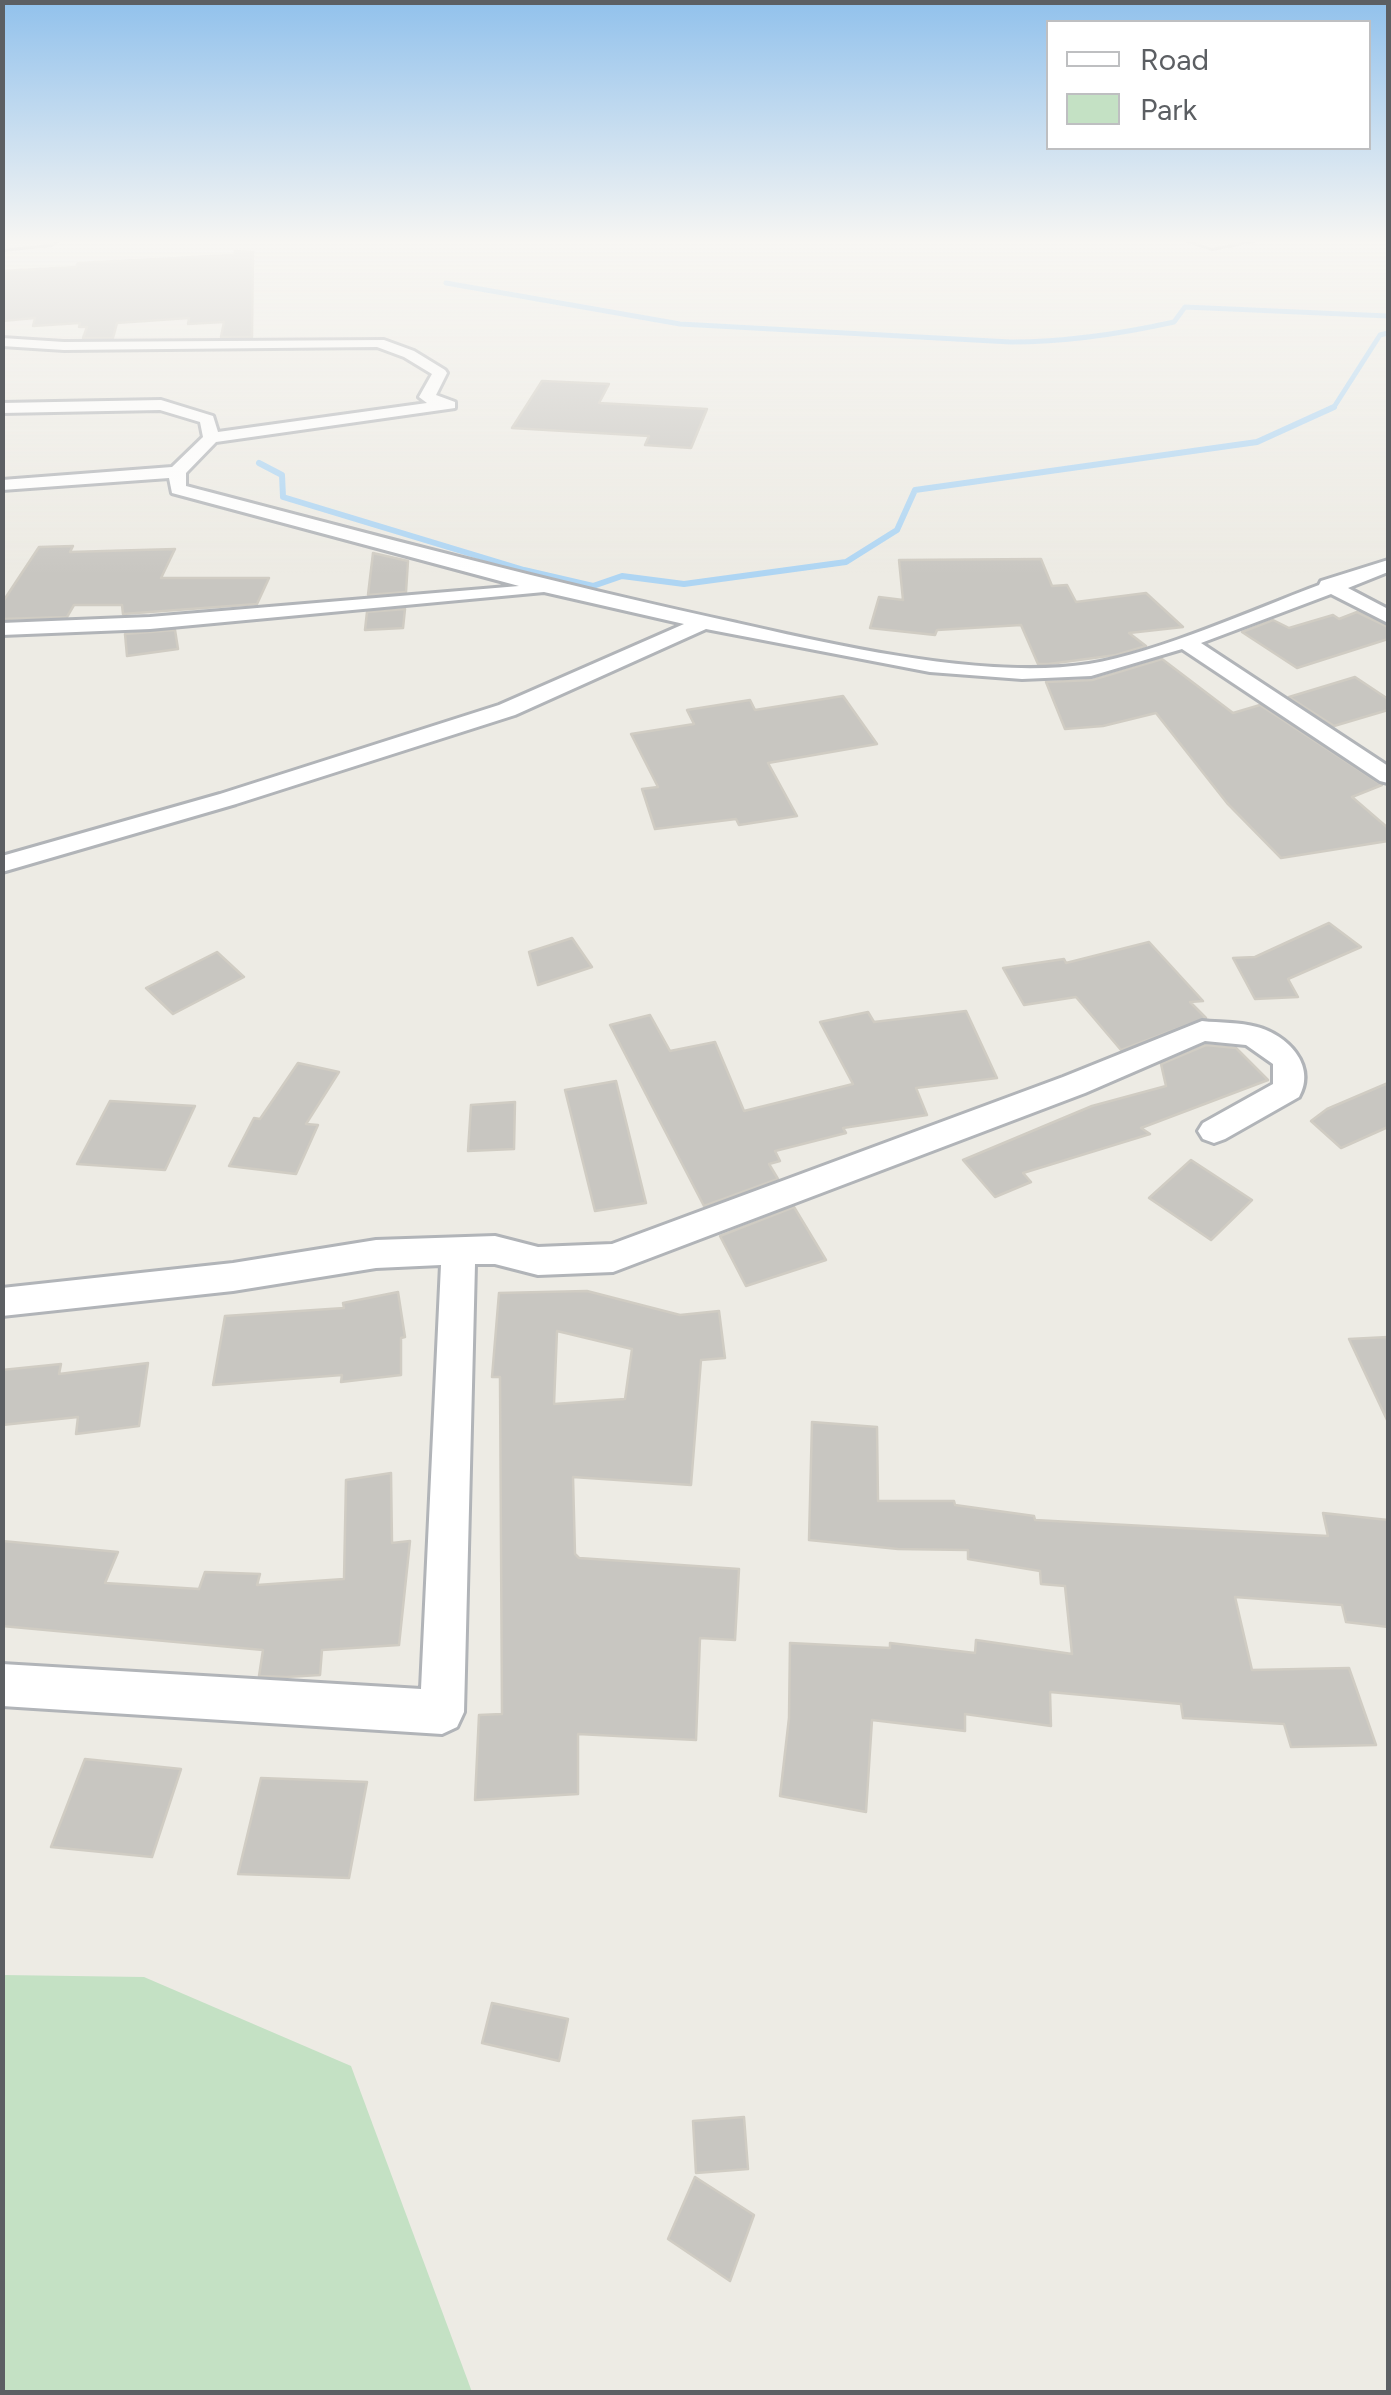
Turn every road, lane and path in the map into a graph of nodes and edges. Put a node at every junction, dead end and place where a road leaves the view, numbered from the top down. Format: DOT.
graph roads {
  1 [pos="403,352"];
  2 [pos="2,408"];
  3 [pos="211,438"];
  4 [pos="177,472"];
  5 [pos="2,485"];
  6 [pos="1388,566"];
  7 [pos="1328,585"];
  8 [pos="550,588"];
  9 [pos="1388,617"];
  10 [pos="704,622"];
  11 [pos="2,629"];
  12 [pos="1185,642"];
  13 [pos="1388,776"];
  14 [pos="2,864"];
  15 [pos="1214,1131"];
  16 [pos="459,1252"];
  17 [pos="2,1302"];
  18 [pos="2,1685"];
  1 -- 3 [label="street"];
  2 -- 3 [label="street"];
  3 -- 4 [label="street"];
  4 -- 5 [label="street"];
  4 -- 8 [label="street"];
  6 -- 7 [label="street"];
  7 -- 9 [label="street"];
  7 -- 12 [label="street"];
  8 -- 10 [label="street"];
  8 -- 11 [label="street"];
  10 -- 12 [label="street"];
  10 -- 14 [label="street"];
  12 -- 13 [label="street"];
  15 -- 16 [label="street"];
  16 -- 17 [label="street"];
  16 -- 18 [label="street"];
}
